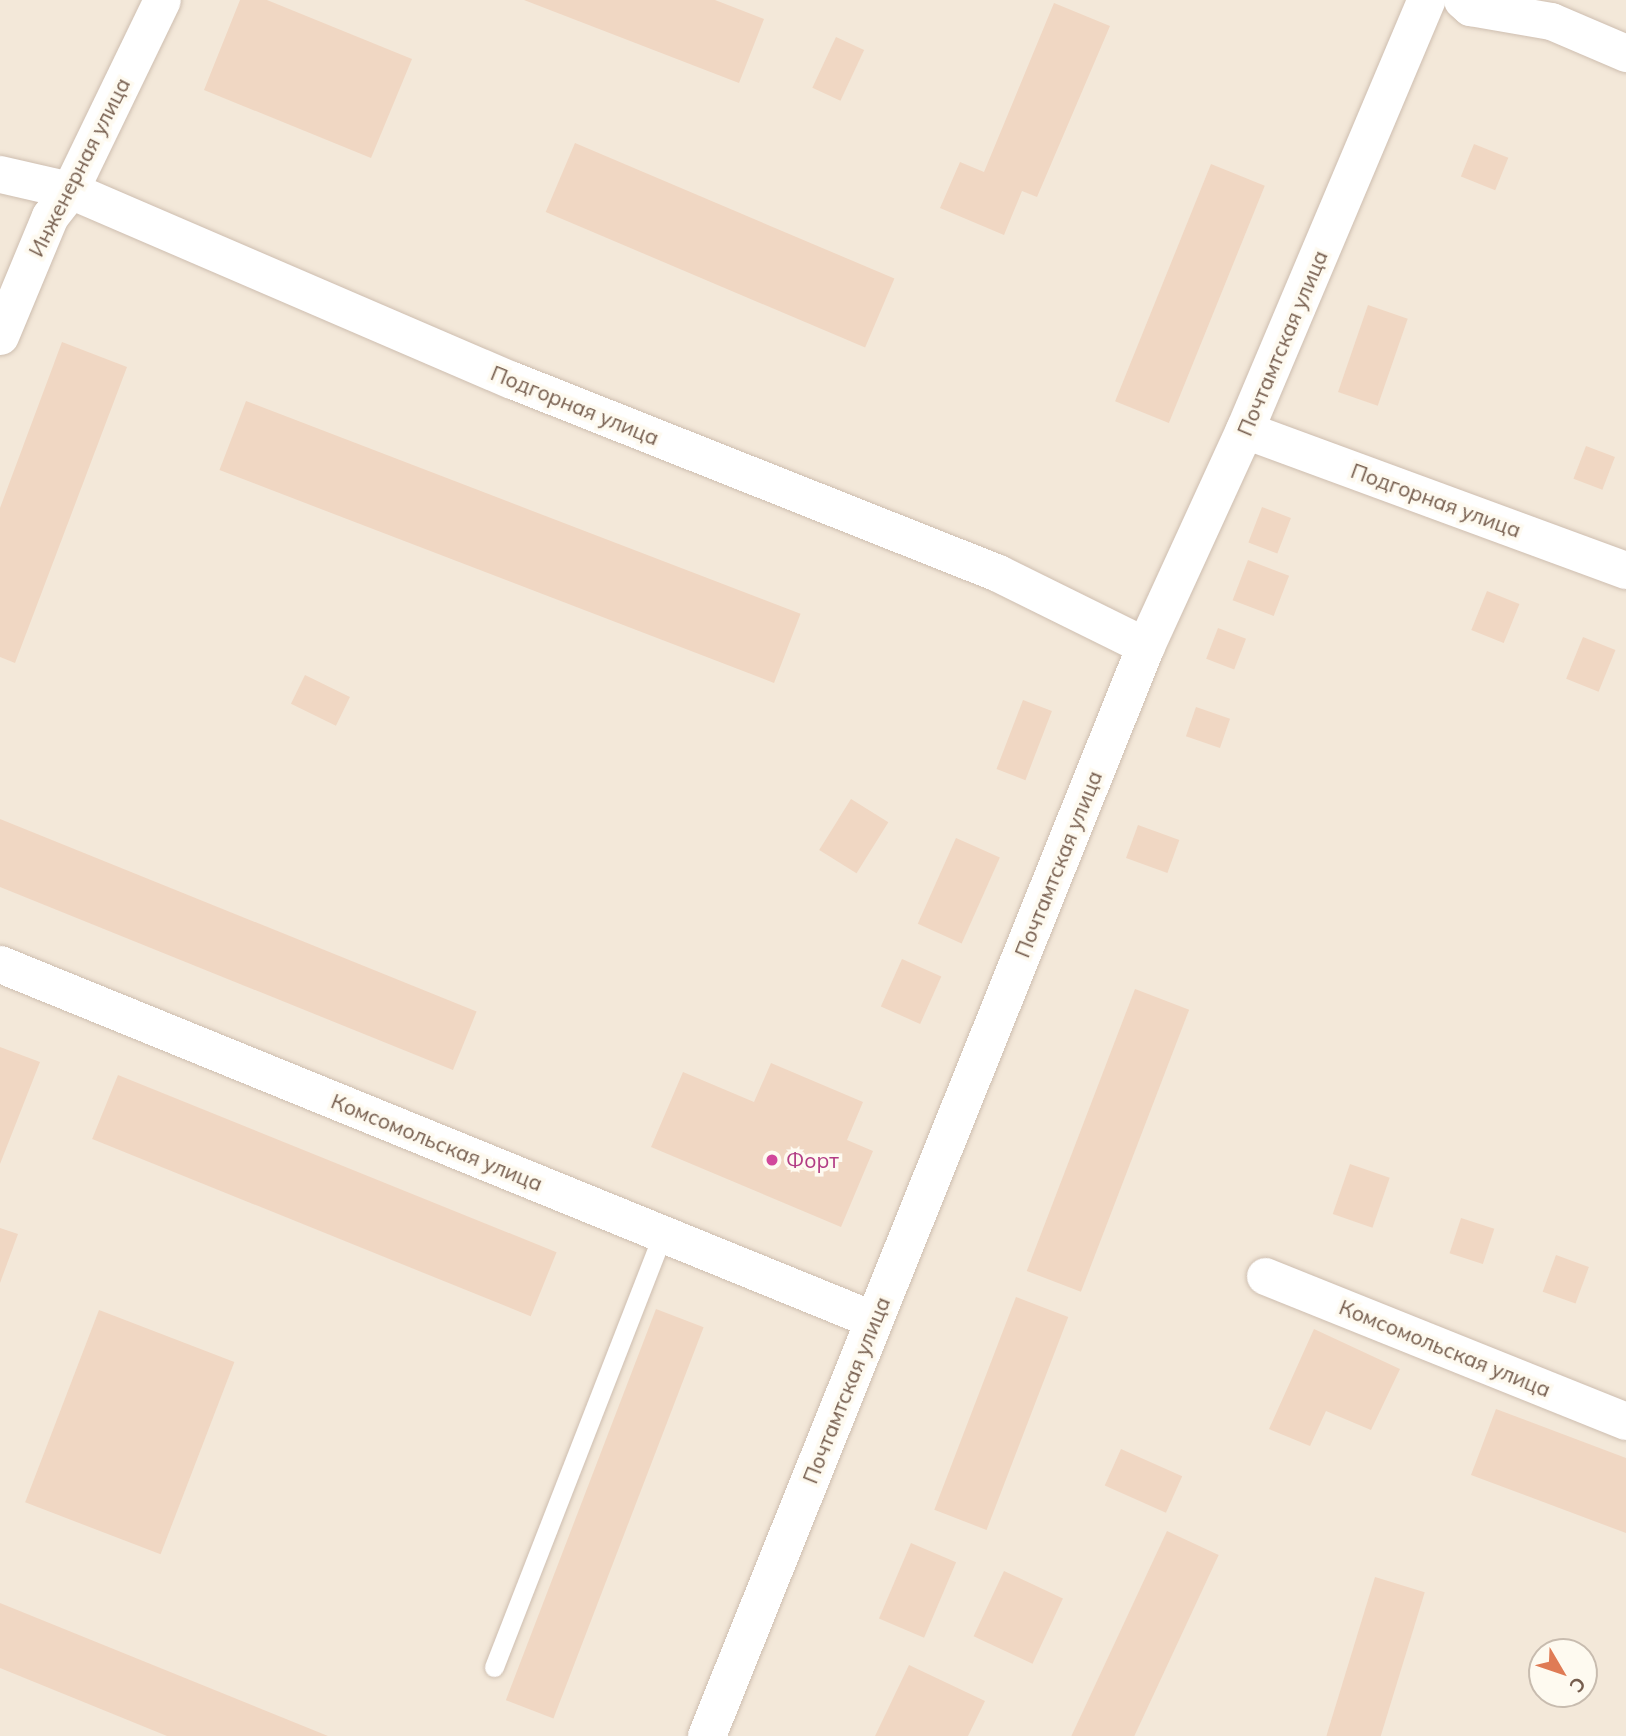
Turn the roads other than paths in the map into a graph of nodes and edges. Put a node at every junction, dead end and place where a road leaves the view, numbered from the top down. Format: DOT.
graph roads {
  1 [pos="162,0"];
  2 [pos="1427,0"];
  3 [pos="1462,0"];
  4 [pos="1626,52"];
  5 [pos="0,174"];
  6 [pos="70,190"];
  7 [pos="0,336"];
  8 [pos="1245,430"];
  9 [pos="1626,570"];
  10 [pos="1146,646"];
  11 [pos="0,964"];
  12 [pos="663,1234"];
  13 [pos="1265,1276"];
  14 [pos="874,1320"];
  15 [pos="1626,1421"];
  16 [pos="494,1667"];
  17 [pos="707,1736"];
  1 -- 6 [label="street, Инженерная улица"];
  2 -- 8 [label="street, Почтамтская улица"];
  3 -- 4 [label="street"];
  5 -- 6 [label="street, Подгорная улица"];
  6 -- 7 [label="street, Инженерная улица"];
  6 -- 10 [label="street, Подгорная улица"];
  8 -- 9 [label="street, Подгорная улица"];
  8 -- 10 [label="street, Почтамтская улица"];
  10 -- 14 [label="street, Почтамтская улица"];
  11 -- 12 [label="street, Комсомольская улица"];
  12 -- 14 [label="street, Комсомольская улица"];
  12 -- 16 [label="lane"];
  13 -- 15 [label="street, Комсомольская улица"];
  14 -- 17 [label="street, Почтамтская улица"];
}
